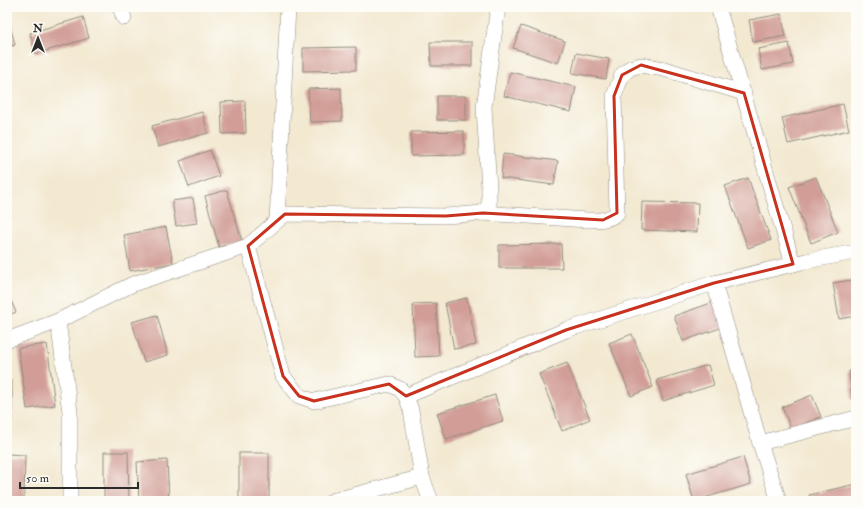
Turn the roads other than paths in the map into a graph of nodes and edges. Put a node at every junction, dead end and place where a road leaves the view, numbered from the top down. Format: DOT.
graph roads {
  1 [pos="288,7"];
  2 [pos="498,7"];
  3 [pos="718,7"];
  4 [pos="744,93"];
  5 [pos="482,213"];
  6 [pos="278,220"];
  7 [pos="248,246"];
  8 [pos="856,252"];
  9 [pos="793,264"];
  10 [pos="714,283"];
  11 [pos="58,321"];
  12 [pos="7,340"];
  13 [pos="406,396"];
  14 [pos="856,418"];
  15 [pos="760,443"];
  16 [pos="422,477"];
  17 [pos="70,501"];
  18 [pos="332,501"];
  19 [pos="431,501"];
  20 [pos="779,501"];
  1 -- 6 [label="street"];
  2 -- 5 [label="street"];
  3 -- 4 [label="street"];
  4 -- 5 [label="street"];
  4 -- 9 [label="street"];
  5 -- 6 [label="street"];
  6 -- 7 [label="street"];
  7 -- 11 [label="street"];
  7 -- 13 [label="street"];
  8 -- 9 [label="street"];
  9 -- 10 [label="street"];
  10 -- 13 [label="street"];
  10 -- 15 [label="street"];
  11 -- 12 [label="street"];
  11 -- 17 [label="street"];
  13 -- 16 [label="street"];
  14 -- 15 [label="street"];
  15 -- 20 [label="street"];
  16 -- 18 [label="street"];
  16 -- 19 [label="street"];
}
